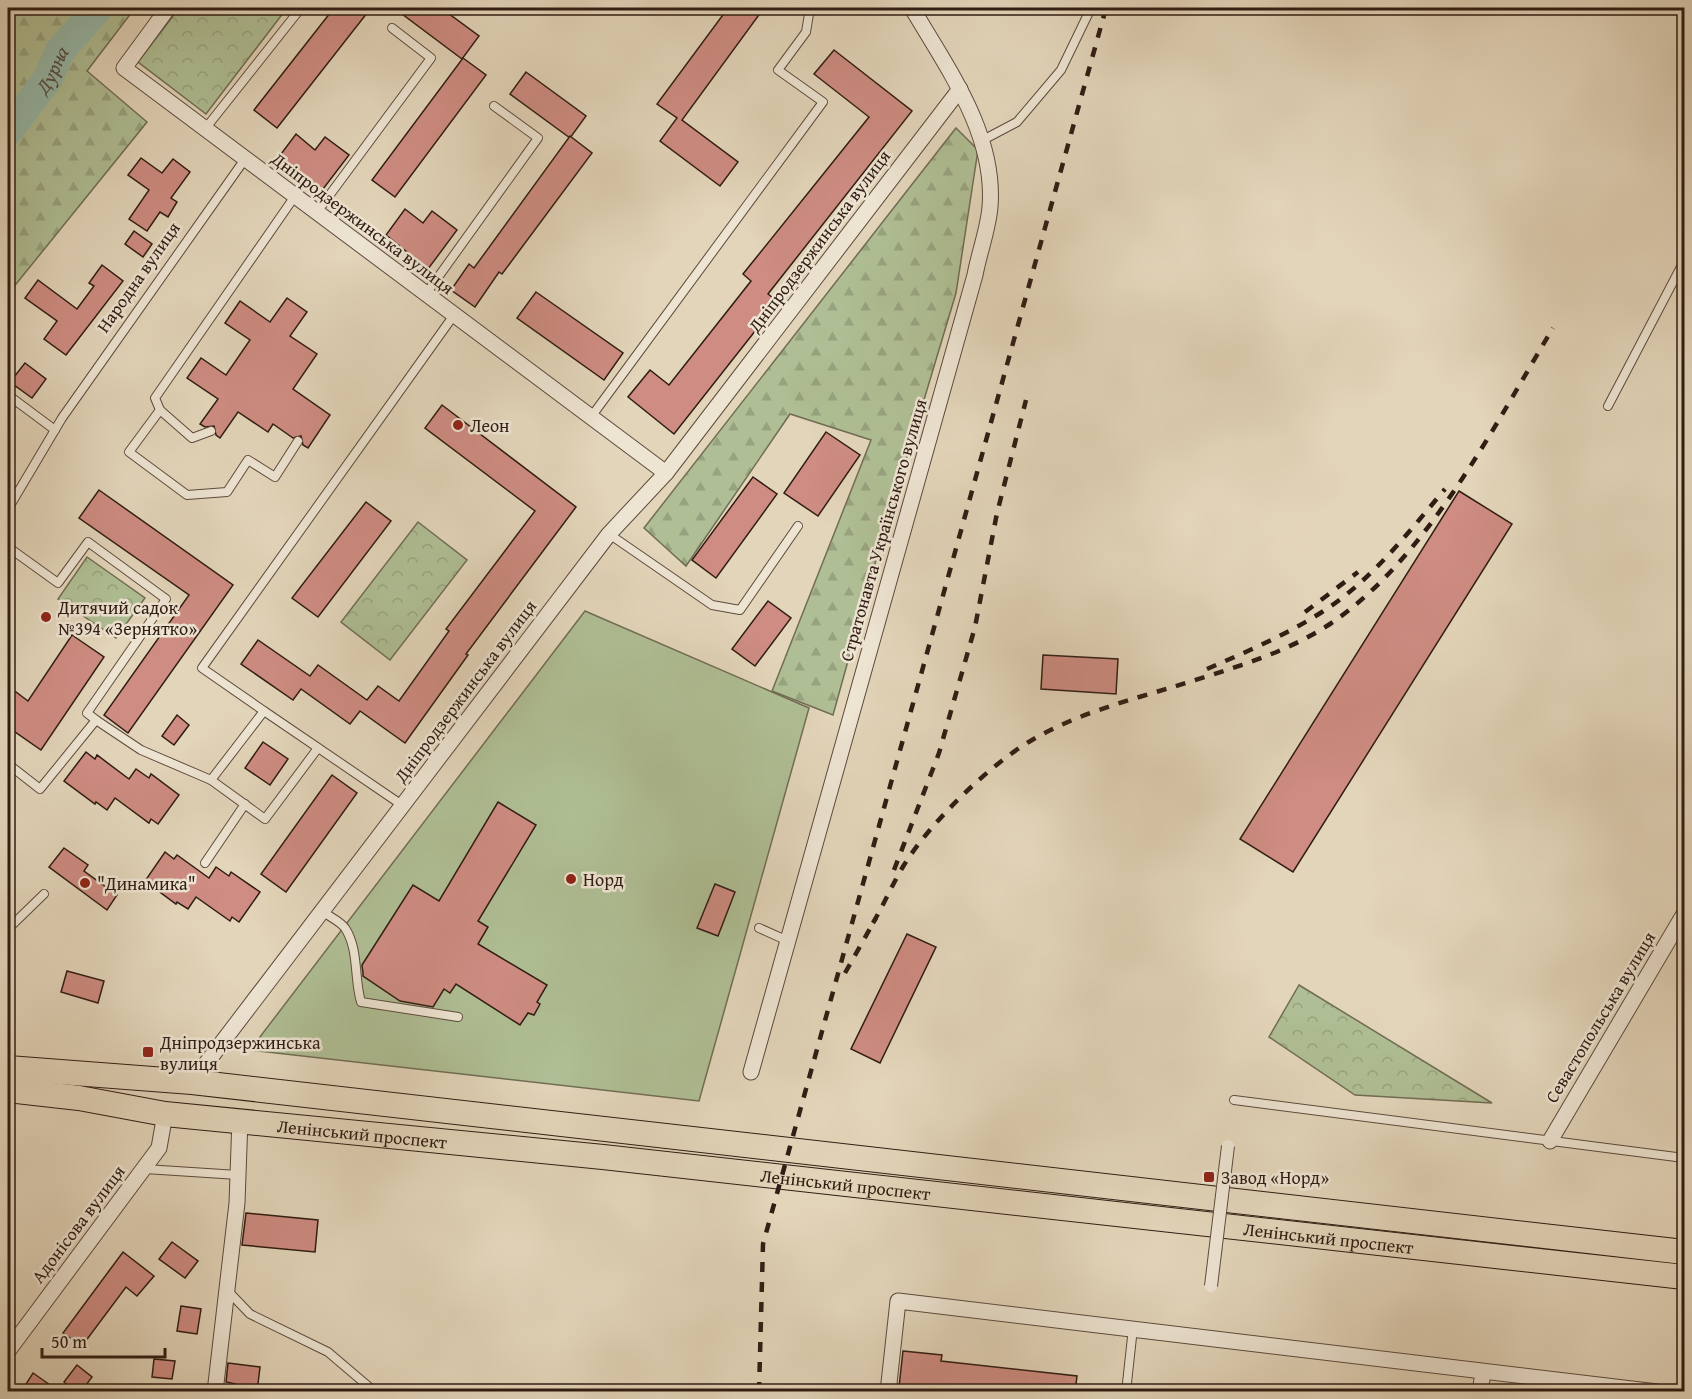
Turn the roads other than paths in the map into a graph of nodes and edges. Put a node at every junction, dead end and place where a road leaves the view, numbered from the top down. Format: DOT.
graph roads {
  1 [pos="168,8"];
  2 [pos="301,8"];
  3 [pos="810,8"];
  4 [pos="912,8"];
  5 [pos="1091,8"];
  6 [pos="392,28"];
  7 [pos="960,89"];
  8 [pos="494,106"];
  9 [pos="205,129"];
  10 [pos="981,141"];
  11 [pos="245,159"];
  12 [pos="295,196"];
  13 [pos="317,212"];
  14 [pos="1684,261"];
  15 [pos="426,294"];
  16 [pos="454,315"];
  17 [pos="8,395"];
  18 [pos="1608,406"];
  19 [pos="160,410"];
  20 [pos="591,417"];
  21 [pos="56,430"];
  22 [pos="211,431"];
  23 [pos="298,441"];
  24 [pos="666,473"];
  25 [pos="8,509"];
  26 [pos="798,525"];
  27 [pos="609,534"];
  28 [pos="8,547"];
  29 [pos="264,711"];
  30 [pos="96,720"];
  31 [pos="318,748"];
  32 [pos="8,765"];
  33 [pos="211,780"];
  34 [pos="245,804"];
  35 [pos="402,805"];
  36 [pos="205,863"];
  37 [pos="44,894"];
  38 [pos="322,911"];
  39 [pos="1684,914"];
  40 [pos="759,928"];
  41 [pos="8,929"];
  42 [pos="788,941"];
  43 [pos="458,1017"];
  44 [pos="8,1068"];
  45 [pos="751,1072"];
  46 [pos="197,1083"];
  47 [pos="8,1090"];
  48 [pos="1234,1100"];
  49 [pos="165,1114"];
  50 [pos="198,1116"];
  51 [pos="240,1119"];
  52 [pos="1550,1141"];
  53 [pos="1228,1146"];
  54 [pos="1684,1158"];
  55 [pos="144,1168"];
  56 [pos="238,1175"];
  57 [pos="1684,1252"];
  58 [pos="1684,1277"];
  59 [pos="1211,1286"];
  60 [pos="227,1290"];
  61 [pos="1133,1328"];
  62 [pos="8,1351"];
  63 [pos="1483,1373"];
  64 [pos="215,1392"];
  65 [pos="375,1392"];
  66 [pos="888,1392"];
  67 [pos="1126,1392"];
  68 [pos="1480,1392"];
  69 [pos="1657,1392"];
  1 -- 9 [label="street, Дніпродзержинська вулиця"];
  2 -- 9 [label="lane"];
  3 -- 20 [label="lane"];
  4 -- 7 [label="street, Стратонавта Українського вулиця"];
  5 -- 10 [label="lane"];
  6 -- 13 [label="lane"];
  7 -- 10 [label="street, Стратонавта Українського вулиця"];
  7 -- 24 [label="street, Дніпродзержинська вулиця"];
  8 -- 15 [label="lane"];
  9 -- 11 [label="street, Дніпродзержинська вулиця"];
  10 -- 42 [label="street, Стратонавта Українського вулиця"];
  11 -- 12 [label="street, Дніпродзержинська вулиця"];
  11 -- 21 [label="lane, Народна вулиця"];
  12 -- 13 [label="street, Дніпродзержинська вулиця"];
  12 -- 19 [label="lane"];
  13 -- 15 [label="street, Дніпродзержинська вулиця"];
  14 -- 18 [label="lane"];
  15 -- 16 [label="street, Дніпродзержинська вулиця"];
  16 -- 20 [label="street, Дніпродзержинська вулиця"];
  16 -- 29 [label="lane"];
  17 -- 21 [label="lane"];
  19 -- 22 [label="lane"];
  19 -- 23 [label="lane"];
  20 -- 24 [label="street, Дніпродзержинська вулиця"];
  21 -- 25 [label="lane, Народна вулиця"];
  24 -- 27 [label="street, Дніпродзержинська вулиця"];
  26 -- 27 [label="lane"];
  27 -- 35 [label="street, Дніпродзержинська вулиця"];
  28 -- 30 [label="lane"];
  29 -- 31 [label="lane"];
  29 -- 33 [label="lane"];
  30 -- 32 [label="lane"];
  30 -- 33 [label="lane"];
  31 -- 34 [label="lane"];
  31 -- 35 [label="lane"];
  33 -- 34 [label="lane"];
  34 -- 36 [label="lane"];
  35 -- 38 [label="street, Дніпродзержинська вулиця"];
  37 -- 41 [label="lane"];
  38 -- 43 [label="lane"];
  38 -- 46 [label="street, Дніпродзержинська вулиця"];
  39 -- 52 [label="street, Севастопольська вулиця"];
  40 -- 42 [label="lane"];
  42 -- 45 [label="street, Стратонавта Українського вулиця"];
  44 -- 46 [label="main road, Ленінський проспект"];
  46 -- 50 [label="main road"];
  46 -- 57 [label="main road, Ленінський проспект"];
  47 -- 49 [label="main road, Ленінський проспект"];
  48 -- 52 [label="lane"];
  49 -- 50 [label="main road, Ленінський проспект"];
  49 -- 55 [label="street, Адонісова вулиця"];
  50 -- 51 [label="main road, Ленінський проспект"];
  51 -- 56 [label="street"];
  51 -- 58 [label="main road, Ленінський проспект"];
  52 -- 54 [label="lane"];
  53 -- 59 [label="street, bridge"];
  55 -- 56 [label="lane"];
  55 -- 62 [label="street, Адонісова вулиця"];
  56 -- 60 [label="street"];
  60 -- 64 [label="street"];
  60 -- 65 [label="lane"];
  61 -- 63 [label="street"];
  61 -- 66 [label="street"];
  61 -- 67 [label="lane"];
  63 -- 68 [label="street"];
  63 -- 69 [label="street"];
}
